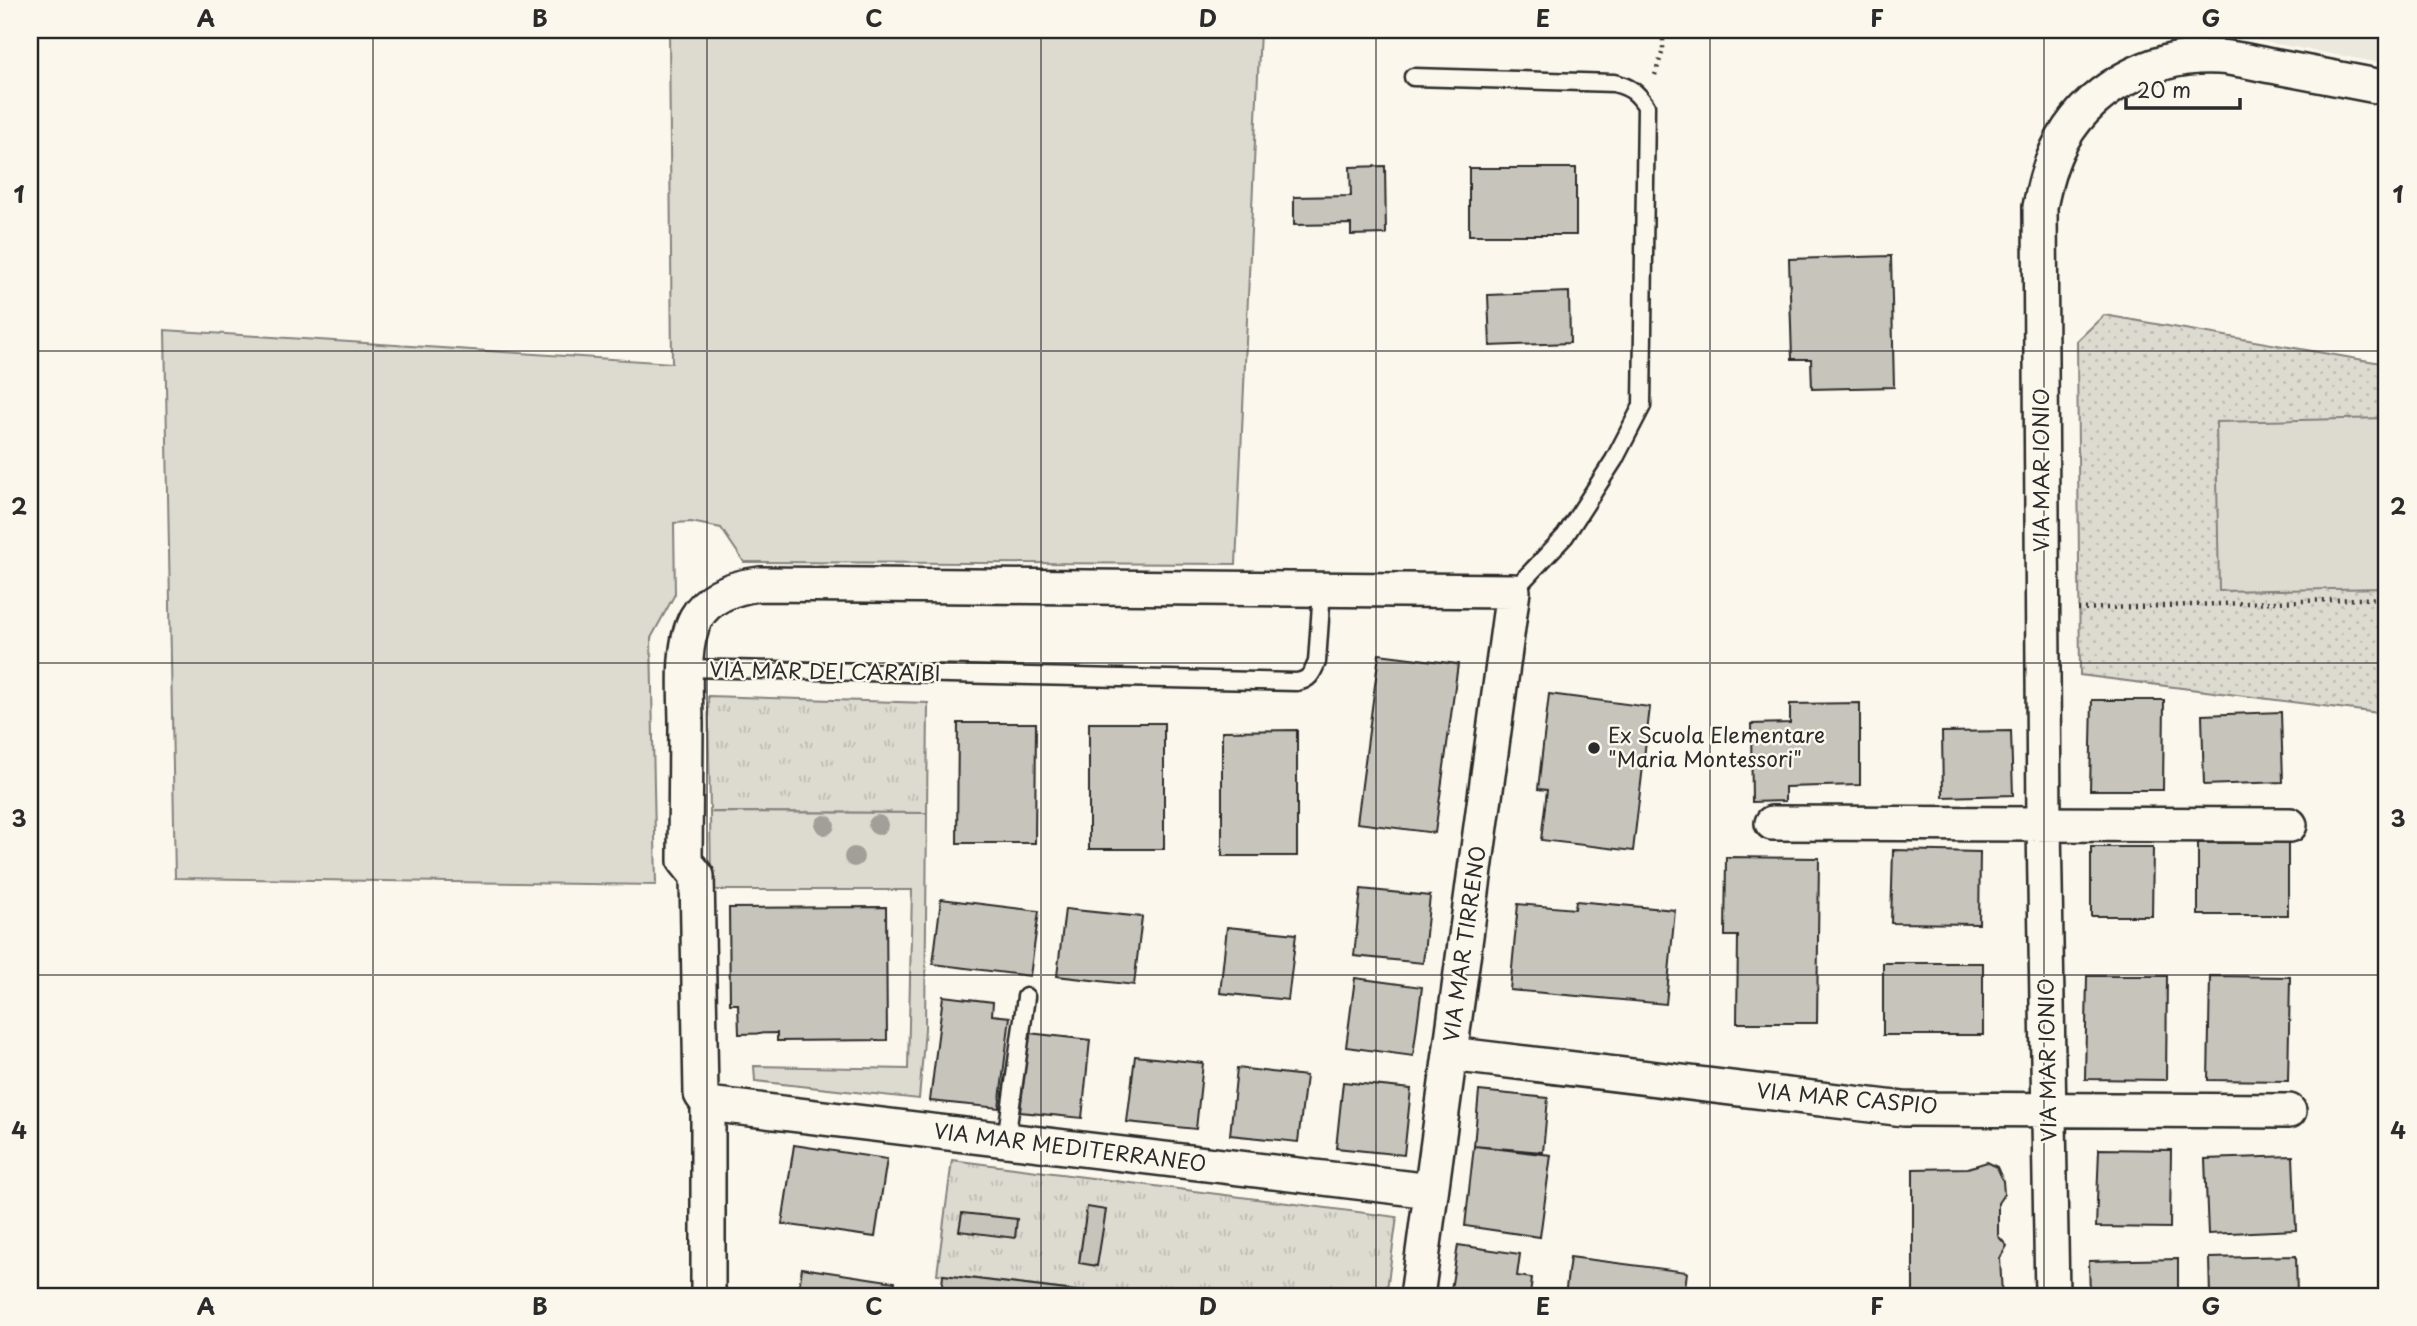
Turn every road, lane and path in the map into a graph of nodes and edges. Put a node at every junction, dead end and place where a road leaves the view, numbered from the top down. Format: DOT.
graph roads {
  1 [pos="1663,30"];
  2 [pos="1413,78"];
  3 [pos="2387,88"];
  4 [pos="1646,106"];
  5 [pos="1322,590"];
  6 [pos="1513,592"];
  7 [pos="2387,598"];
  8 [pos="2043,610"];
  9 [pos="686,668"];
  10 [pos="1772,822"];
  11 [pos="2044,825"];
  12 [pos="2290,825"];
  13 [pos="1026,997"];
  14 [pos="1450,1054"];
  15 [pos="708,1104"];
  16 [pos="2049,1109"];
  17 [pos="2289,1111"];
  18 [pos="1006,1140"];
  19 [pos="1431,1191"];
  20 [pos="708,1296"];
  21 [pos="1417,1296"];
  22 [pos="2052,1296"];
  1 -- 4 [label="path"];
  2 -- 4 [label="lane"];
  3 -- 8 [label="street, VIA MAR IONIO"];
  4 -- 6 [label="lane"];
  5 -- 6 [label="street, VIA MAR DEI CARAIBI"];
  5 -- 9 [label="street, VIA MAR DEI CARAIBI"];
  5 -- 9 [label="lane, VIA MAR DEI CARAIBI"];
  6 -- 14 [label="street, VIA MAR TIRRENO"];
  7 -- 8 [label="path"];
  8 -- 11 [label="street, VIA MAR IONIO"];
  9 -- 15 [label="street"];
  10 -- 11 [label="street"];
  11 -- 12 [label="street"];
  11 -- 16 [label="street, VIA MAR IONIO"];
  13 -- 18 [label="lane"];
  14 -- 16 [label="street, VIA MAR CASPIO"];
  14 -- 19 [label="street, VIA MAR TIRRENO"];
  15 -- 18 [label="street, VIA MAR MEDITERRANEO"];
  15 -- 20 [label="street"];
  16 -- 17 [label="street, VIA MAR CASPIO"];
  16 -- 22 [label="street, VIA MAR IONIO"];
  18 -- 19 [label="street, VIA MAR MEDITERRANEO"];
  19 -- 21 [label="street, VIA MAR TIRRENO"];
}
